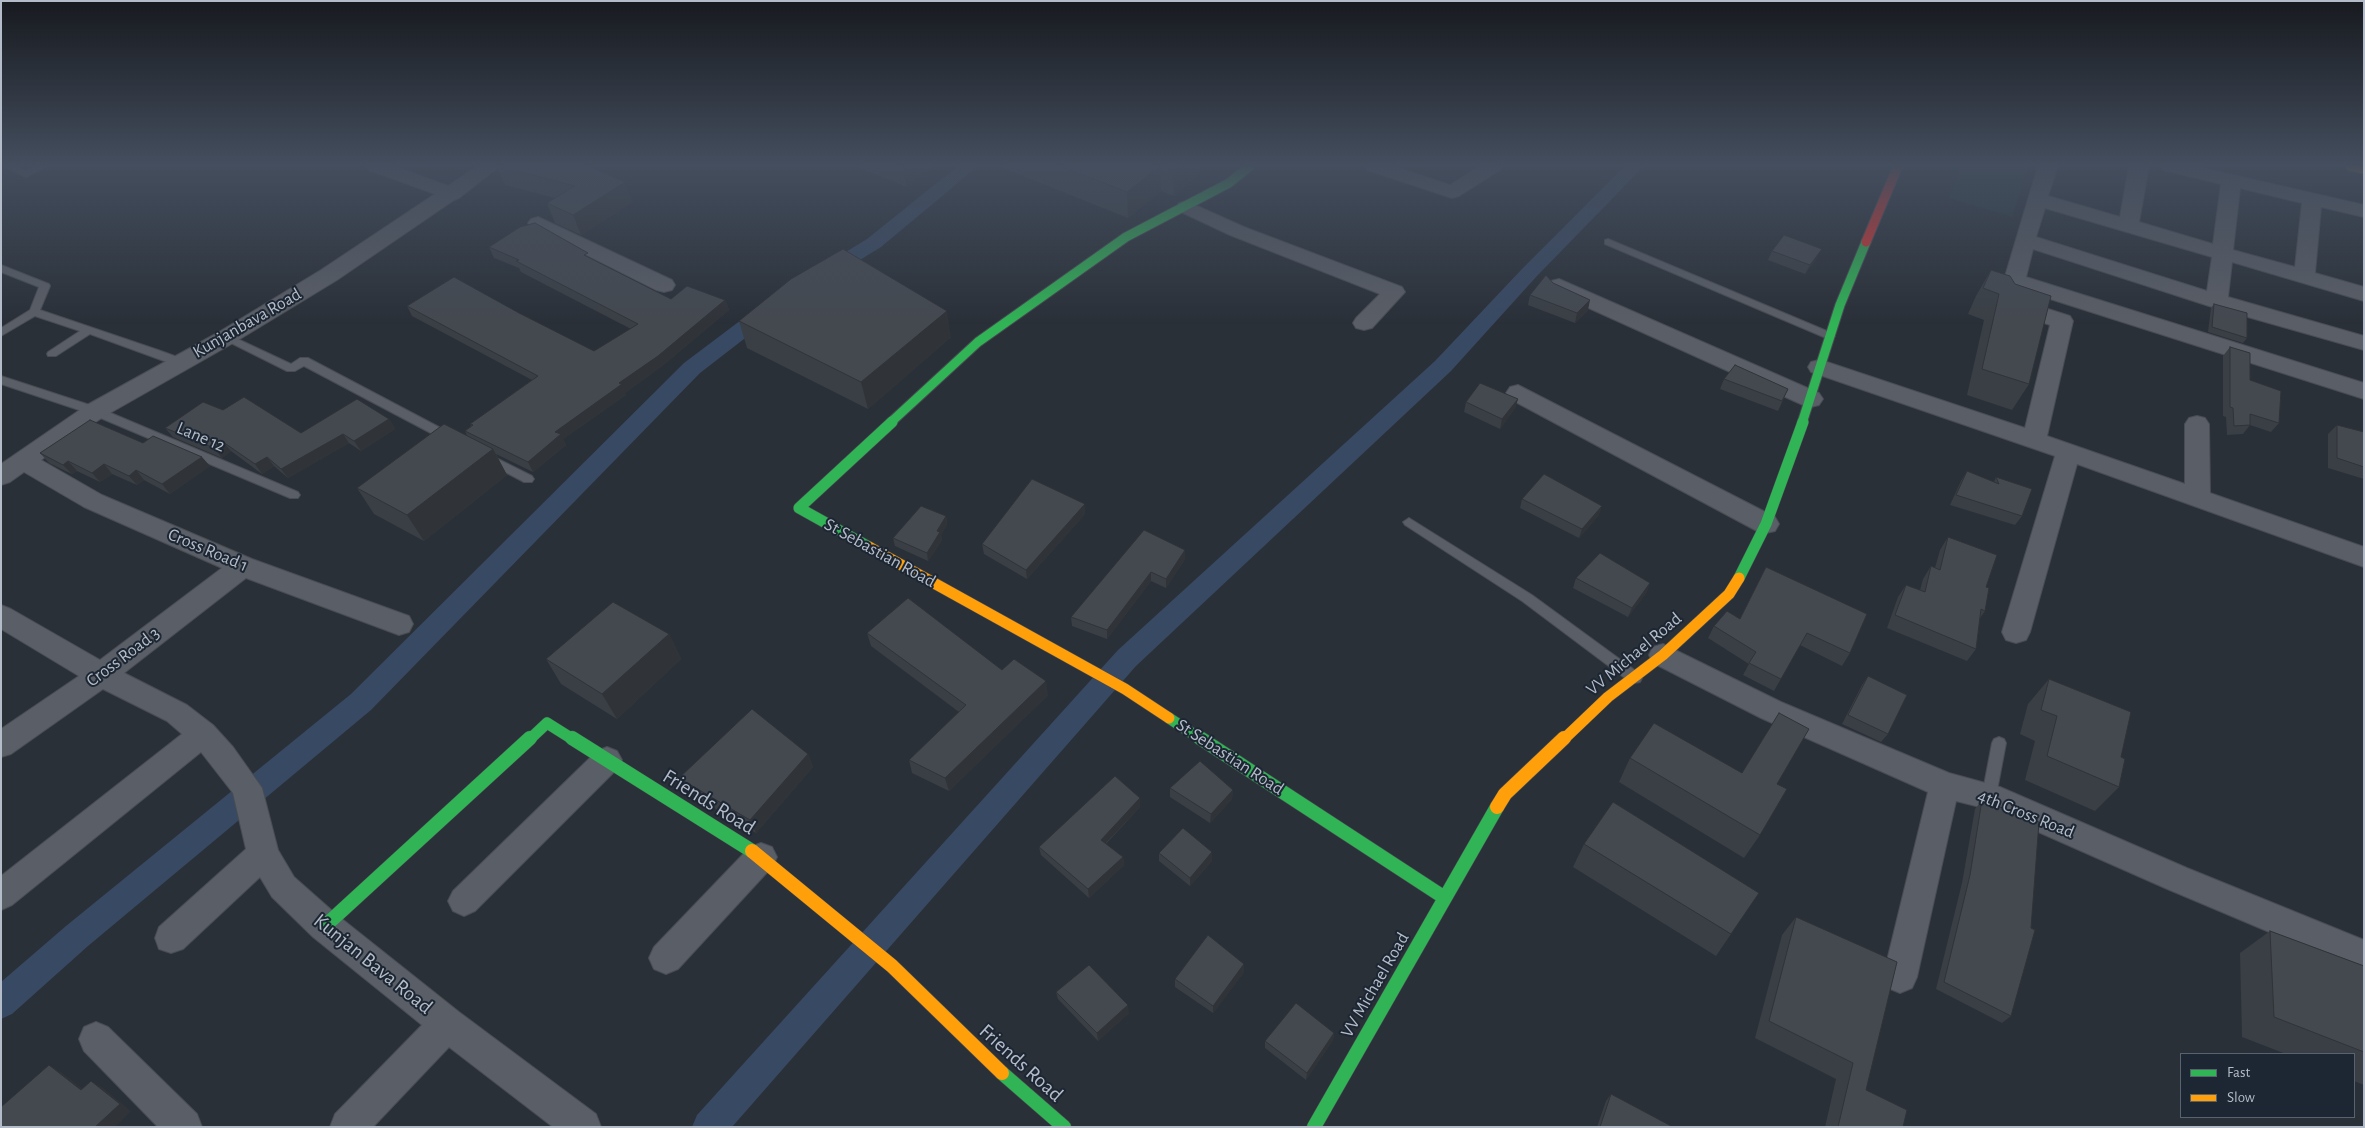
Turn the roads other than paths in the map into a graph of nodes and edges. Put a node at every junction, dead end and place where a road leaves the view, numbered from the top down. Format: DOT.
graph roads {
  1 [pos="415,219"];
  2 [pos="1163,219"];
  3 [pos="1211,219"];
  4 [pos="1876,219"];
  5 [pos="2032,219"];
  6 [pos="2100,219"];
  7 [pos="2130,219"];
  8 [pos="2227,219"];
  9 [pos="2310,219"];
  10 [pos="538,223"];
  11 [pos="2128,227"];
  12 [pos="2025,240"];
  13 [pos="1608,242"];
  14 [pos="2223,255"];
  15 [pos="1,268"];
  16 [pos="2304,278"];
  17 [pos="2015,281"];
  18 [pos="664,285"];
  19 [pos="1559,286"];
  20 [pos="2364,294"];
  21 [pos="2217,301"];
  22 [pos="34,312"];
  23 [pos="1364,323"];
  24 [pos="89,330"];
  25 [pos="1,333"];
  26 [pos="1830,336"];
  27 [pos="227,337"];
  28 [pos="2364,343"];
  29 [pos="52,354"];
  30 [pos="179,362"];
  31 [pos="1819,367"];
  32 [pos="1,380"];
  33 [pos="2364,391"];
  34 [pos="1518,393"];
  35 [pos="1811,400"];
  36 [pos="95,411"];
  37 [pos="2197,424"];
  38 [pos="2034,440"];
  39 [pos="459,443"];
  40 [pos="476,452"];
  41 [pos="2068,453"];
  42 [pos="24,461"];
  43 [pos="1,476"];
  44 [pos="528,479"];
  45 [pos="294,495"];
  46 [pos="2198,498"];
  47 [pos="1409,522"];
  48 [pos="1766,524"];
  49 [pos="2364,557"];
  50 [pos="243,566"];
  51 [pos="1,616"];
  52 [pos="399,624"];
  53 [pos="2016,632"];
  54 [pos="1663,655"];
  55 [pos="101,675"];
  56 [pos="1635,678"];
  57 [pos="203,734"];
  58 [pos="1999,743"];
  59 [pos="1,745"];
  60 [pos="607,760"];
  61 [pos="1945,785"];
  62 [pos="1989,796"];
  63 [pos="263,854"];
  64 [pos="761,857"];
  65 [pos="1,895"];
  66 [pos="1445,898"];
  67 [pos="464,901"];
  68 [pos="324,926"];
  69 [pos="171,938"];
  70 [pos="2364,956"];
  71 [pos="666,958"];
  72 [pos="1892,973"];
  73 [pos="447,1024"];
  74 [pos="96,1039"];
  75 [pos="184,1127"];
  76 [pos="348,1127"];
  77 [pos="582,1127"];
  78 [pos="1064,1127"];
  79 [pos="1314,1127"];
  1 -- 27 [label="street, Kunjanbava Road"];
  2 -- 66 [label="street, St Sebastian Road"];
  3 -- 23 [label="street"];
  4 -- 26 [label="street, VV Michael Road"];
  5 -- 12 [label="street"];
  6 -- 11 [label="street"];
  7 -- 11 [label="street"];
  8 -- 14 [label="street"];
  9 -- 16 [label="street"];
  10 -- 18 [label="street"];
  11 -- 14 [label="street"];
  12 -- 17 [label="street"];
  12 -- 21 [label="street"];
  13 -- 26 [label="lane"];
  14 -- 16 [label="street"];
  14 -- 21 [label="street"];
  15 -- 22 [label="lane"];
  16 -- 20 [label="street"];
  17 -- 33 [label="street"];
  17 -- 38 [label="street"];
  19 -- 35 [label="street"];
  21 -- 28 [label="street"];
  22 -- 24 [label="lane"];
  22 -- 25 [label="lane"];
  24 -- 29 [label="lane"];
  24 -- 30 [label="lane"];
  26 -- 31 [label="street, VV Michael Road"];
  27 -- 30 [label="street, Kunjanbava Road"];
  27 -- 39 [label="lane"];
  30 -- 36 [label="street, Kunjanbava Road"];
  31 -- 35 [label="street, VV Michael Road"];
  31 -- 38 [label="street"];
  32 -- 36 [label="lane, Lane 12"];
  34 -- 48 [label="street"];
  35 -- 48 [label="street, VV Michael Road"];
  36 -- 42 [label="street, Kunjanbava Road"];
  36 -- 45 [label="lane, Lane 12"];
  37 -- 46 [label="street"];
  38 -- 41 [label="street"];
  40 -- 44 [label="lane"];
  41 -- 46 [label="street"];
  41 -- 53 [label="street"];
  42 -- 43 [label="street, Kunjanbava Road"];
  42 -- 50 [label="street, Cross Road 1"];
  46 -- 49 [label="street"];
  47 -- 56 [label="lane"];
  48 -- 54 [label="street, VV Michael Road"];
  50 -- 52 [label="street, Cross Road 1"];
  50 -- 55 [label="street, Cross Road 3"];
  51 -- 55 [label="street"];
  54 -- 56 [label="street, VV Michael Road"];
  54 -- 61 [label="street, 4th Cross Road"];
  55 -- 57 [label="street"];
  55 -- 59 [label="street, Cross Road 3"];
  56 -- 66 [label="street, VV Michael Road"];
  57 -- 63 [label="street, Kunjan Bava Road"];
  57 -- 65 [label="street"];
  58 -- 62 [label="lane"];
  60 -- 64 [label="street, Friends Road"];
  60 -- 67 [label="street"];
  60 -- 68 [label="street, Friends Road"];
  61 -- 62 [label="street, 4th Cross Road"];
  61 -- 72 [label="street"];
  62 -- 70 [label="street, 4th Cross Road"];
  63 -- 68 [label="street, Kunjan Bava Road"];
  63 -- 69 [label="street"];
  64 -- 71 [label="street"];
  64 -- 78 [label="street, Friends Road"];
  66 -- 79 [label="street, VV Michael Road"];
  68 -- 73 [label="street, Kunjan Bava Road"];
  73 -- 76 [label="street"];
  73 -- 77 [label="street, Kunjan Bava Road"];
  74 -- 75 [label="street"];
}
